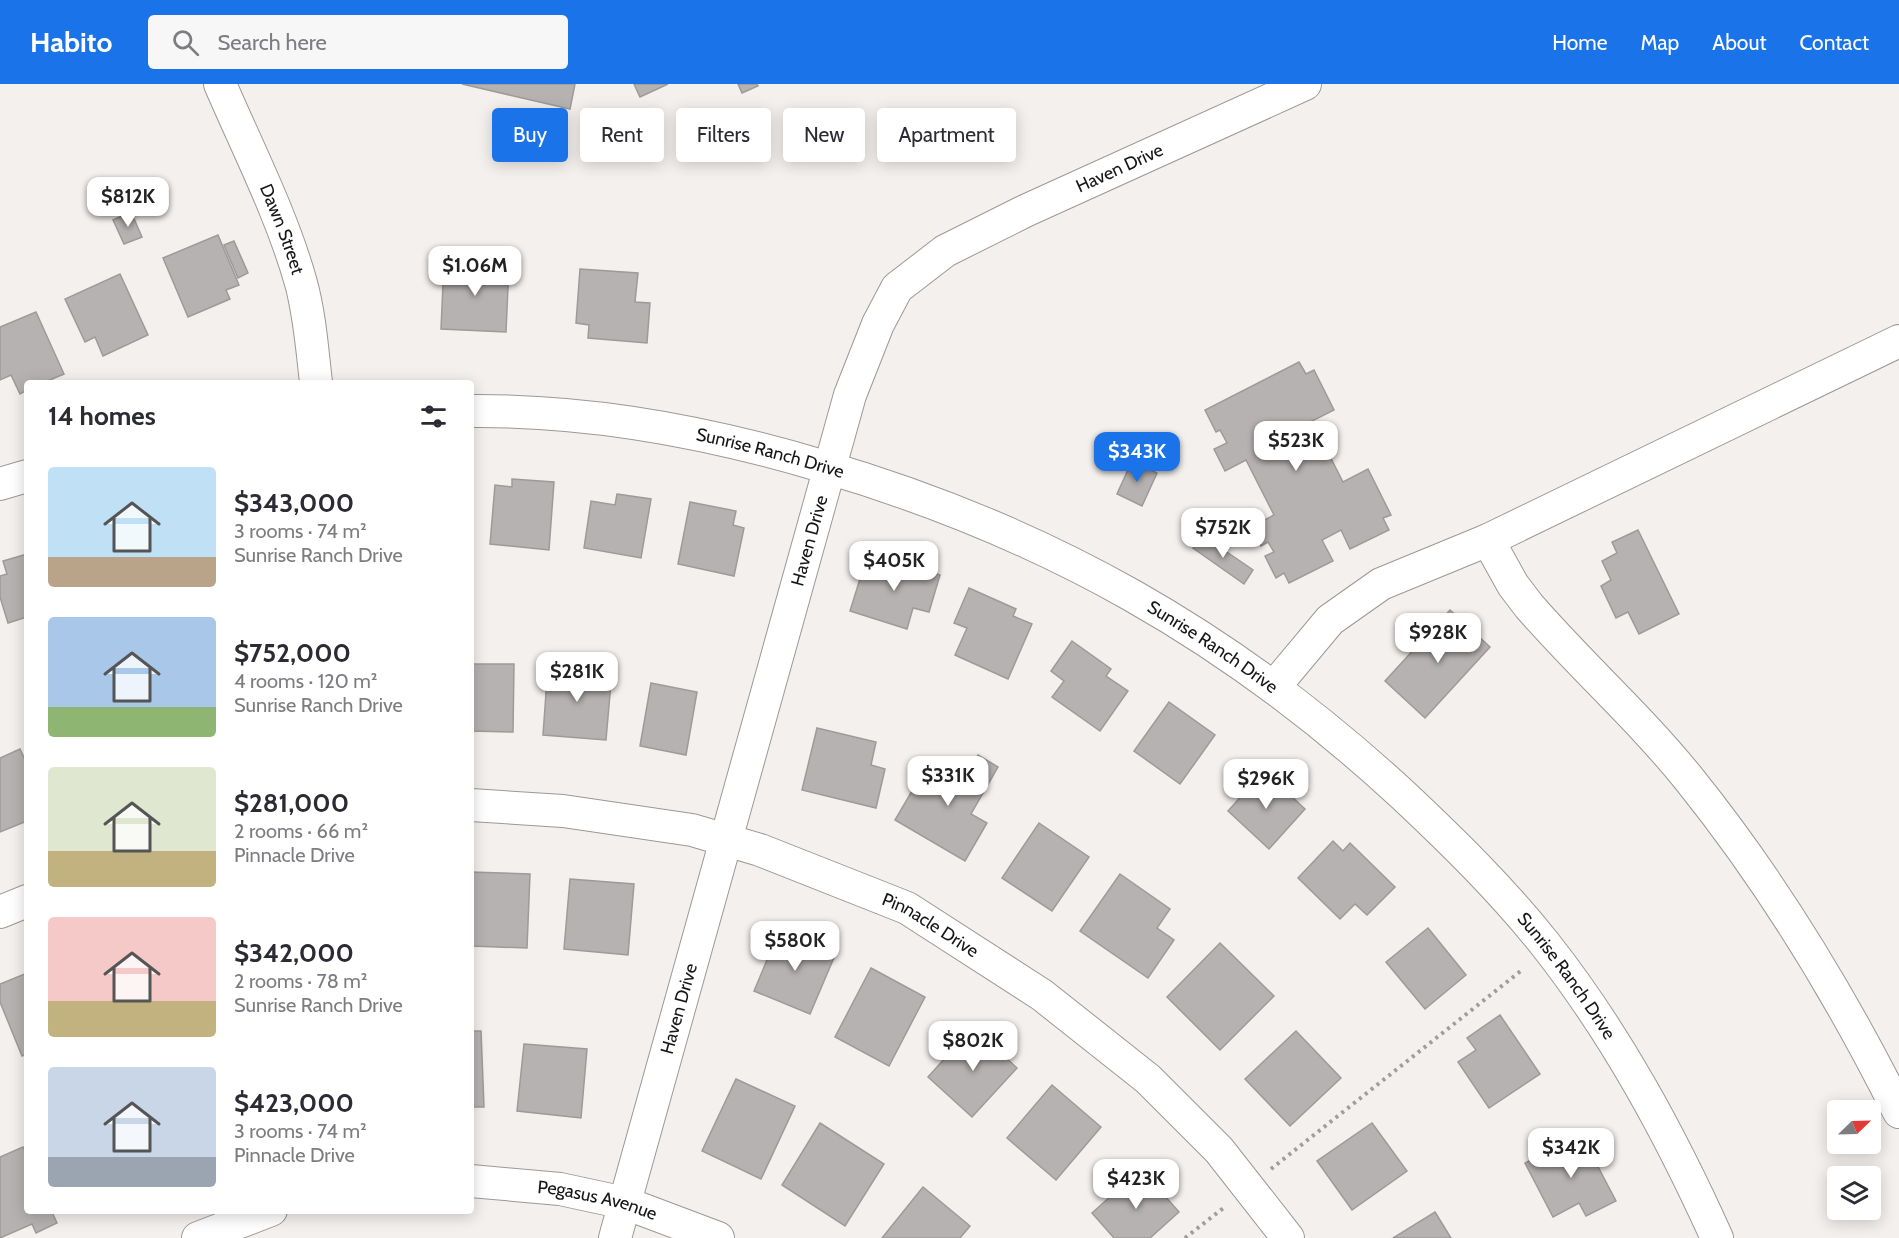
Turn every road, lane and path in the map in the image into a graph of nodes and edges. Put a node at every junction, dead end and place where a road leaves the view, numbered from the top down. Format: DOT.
graph roads {
  1 [pos="220,84"];
  2 [pos="1305,84"];
  3 [pos="1899,341"];
  4 [pos="316,380"];
  5 [pos="474,411"];
  6 [pos="830,468"];
  7 [pos="24,477"];
  8 [pos="0,484"];
  9 [pos="1488,540"];
  10 [pos="1274,687"];
  11 [pos="474,805"];
  12 [pos="726,838"];
  13 [pos="24,902"];
  14 [pos="0,912"];
  15 [pos="1522,970"];
  16 [pos="1899,1112"];
  17 [pos="1269,1171"];
  18 [pos="474,1181"];
  19 [pos="625,1203"];
  20 [pos="1226,1205"];
  21 [pos="261,1214"];
  22 [pos="198,1238"];
  23 [pos="615,1238"];
  24 [pos="718,1238"];
  25 [pos="1185,1238"];
  26 [pos="1288,1238"];
  27 [pos="1716,1238"];
  1 -- 4 [label="street, Dawn Street"];
  2 -- 6 [label="street, Haven Drive"];
  3 -- 9 [label="street"];
  5 -- 6 [label="street, Sunrise Ranch Drive"];
  6 -- 10 [label="street, Sunrise Ranch Drive"];
  6 -- 12 [label="street, Haven Drive"];
  7 -- 8 [label="street"];
  9 -- 10 [label="street"];
  9 -- 16 [label="street"];
  10 -- 27 [label="street, Sunrise Ranch Drive"];
  11 -- 12 [label="street, Pinnacle Drive"];
  12 -- 19 [label="street, Haven Drive"];
  12 -- 26 [label="street, Pinnacle Drive"];
  13 -- 14 [label="street"];
  15 -- 17 [label="path"];
  18 -- 19 [label="street, Pegasus Avenue"];
  19 -- 23 [label="street, Haven Drive"];
  19 -- 24 [label="street, Pegasus Avenue"];
  20 -- 25 [label="path"];
  21 -- 22 [label="street"];
}
